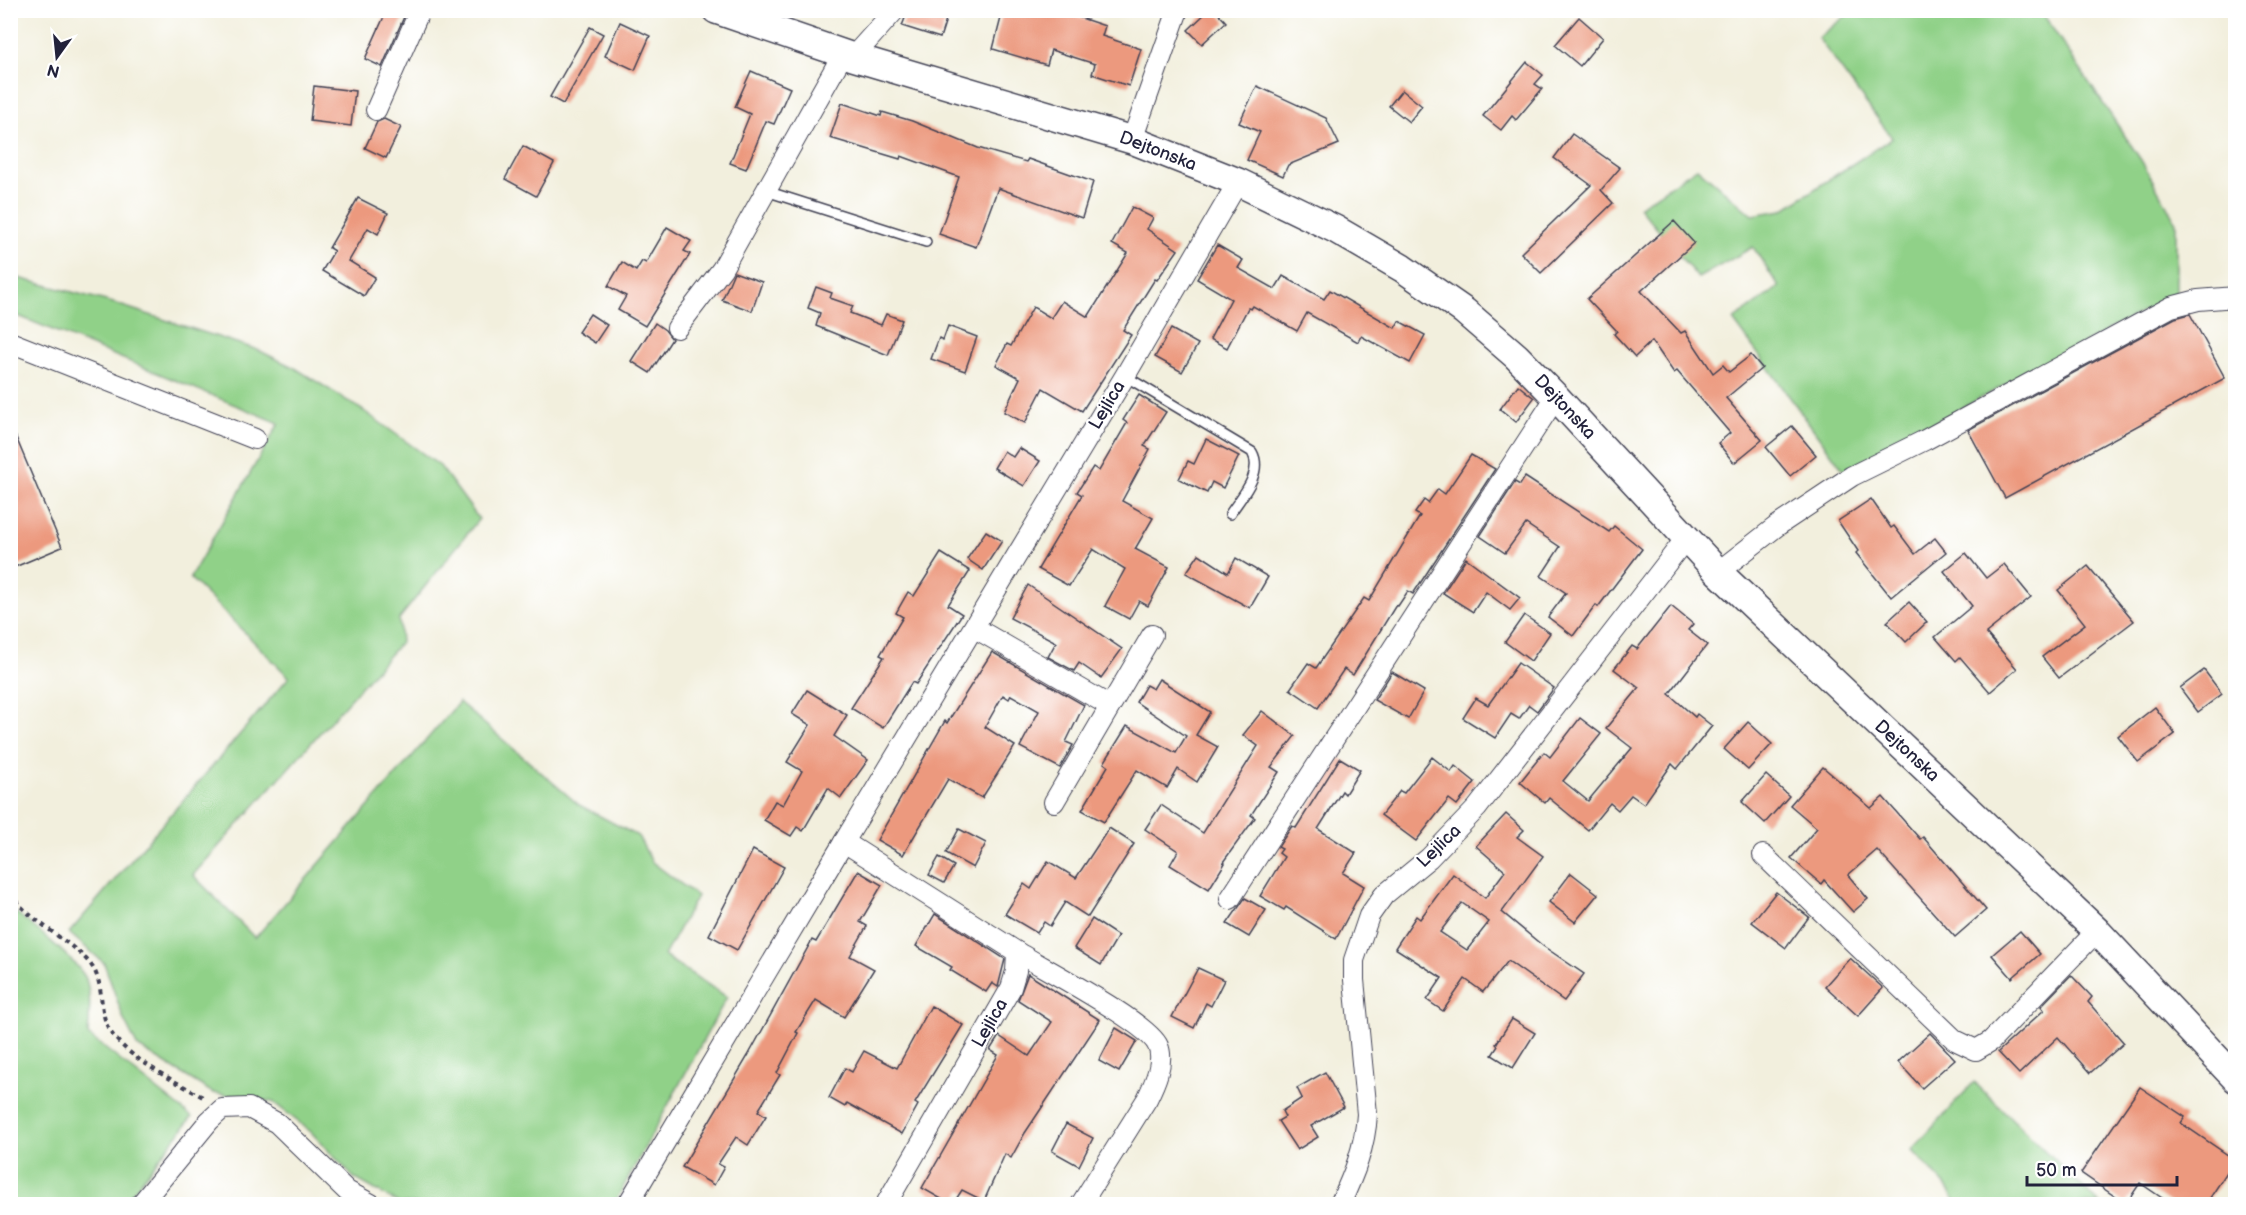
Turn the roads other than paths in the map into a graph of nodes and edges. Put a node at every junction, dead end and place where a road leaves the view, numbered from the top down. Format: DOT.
graph roads {
  1 [pos="420,10"];
  2 [pos="716,10"];
  3 [pos="895,10"];
  4 [pos="1178,10"];
  5 [pos="848,56"];
  6 [pos="376,110"];
  7 [pos="1132,140"];
  8 [pos="1238,182"];
  9 [pos="766,190"];
  10 [pos="926,242"];
  11 [pos="2235,297"];
  12 [pos="677,328"];
  13 [pos="10,342"];
  14 [pos="1125,376"];
  15 [pos="1557,397"];
  16 [pos="255,439"];
  17 [pos="1230,514"];
  18 [pos="1687,537"];
  19 [pos="1718,572"];
  20 [pos="975,628"];
  21 [pos="1152,635"];
  22 [pos="1110,706"];
  23 [pos="1054,802"];
  24 [pos="844,842"];
  25 [pos="1763,855"];
  26 [pos="1230,899"];
  27 [pos="2097,931"];
  28 [pos="1017,952"];
  29 [pos="2235,1079"];
  30 [pos="141,1204"];
  31 [pos="371,1204"];
  32 [pos="628,1204"];
  33 [pos="886,1204"];
  34 [pos="1081,1204"];
  35 [pos="1340,1204"];
  1 -- 6 [label="street"];
  2 -- 5 [label="main road, Dejtonska"];
  3 -- 5 [label="street"];
  4 -- 7 [label="street"];
  5 -- 7 [label="main road, Dejtonska"];
  5 -- 9 [label="street"];
  7 -- 8 [label="main road, Dejtonska"];
  8 -- 14 [label="street, Lejlica"];
  8 -- 15 [label="main road, Dejtonska"];
  9 -- 10 [label="lane"];
  9 -- 12 [label="street"];
  11 -- 19 [label="street"];
  13 -- 16 [label="street"];
  14 -- 17 [label="lane"];
  14 -- 20 [label="street, Lejlica"];
  15 -- 18 [label="main road, Dejtonska"];
  15 -- 26 [label="street"];
  18 -- 19 [label="main road, Dejtonska"];
  18 -- 35 [label="street, Lejlica"];
  19 -- 27 [label="main road, Dejtonska"];
  20 -- 22 [label="street"];
  20 -- 24 [label="street, Lejlica"];
  21 -- 22 [label="street"];
  22 -- 23 [label="street"];
  24 -- 28 [label="street"];
  24 -- 32 [label="street, Lejlica"];
  25 -- 27 [label="street"];
  27 -- 29 [label="main road, Dejtonska"];
  28 -- 33 [label="street, Lejlica"];
  28 -- 34 [label="street"];
  30 -- 31 [label="street"];
}
